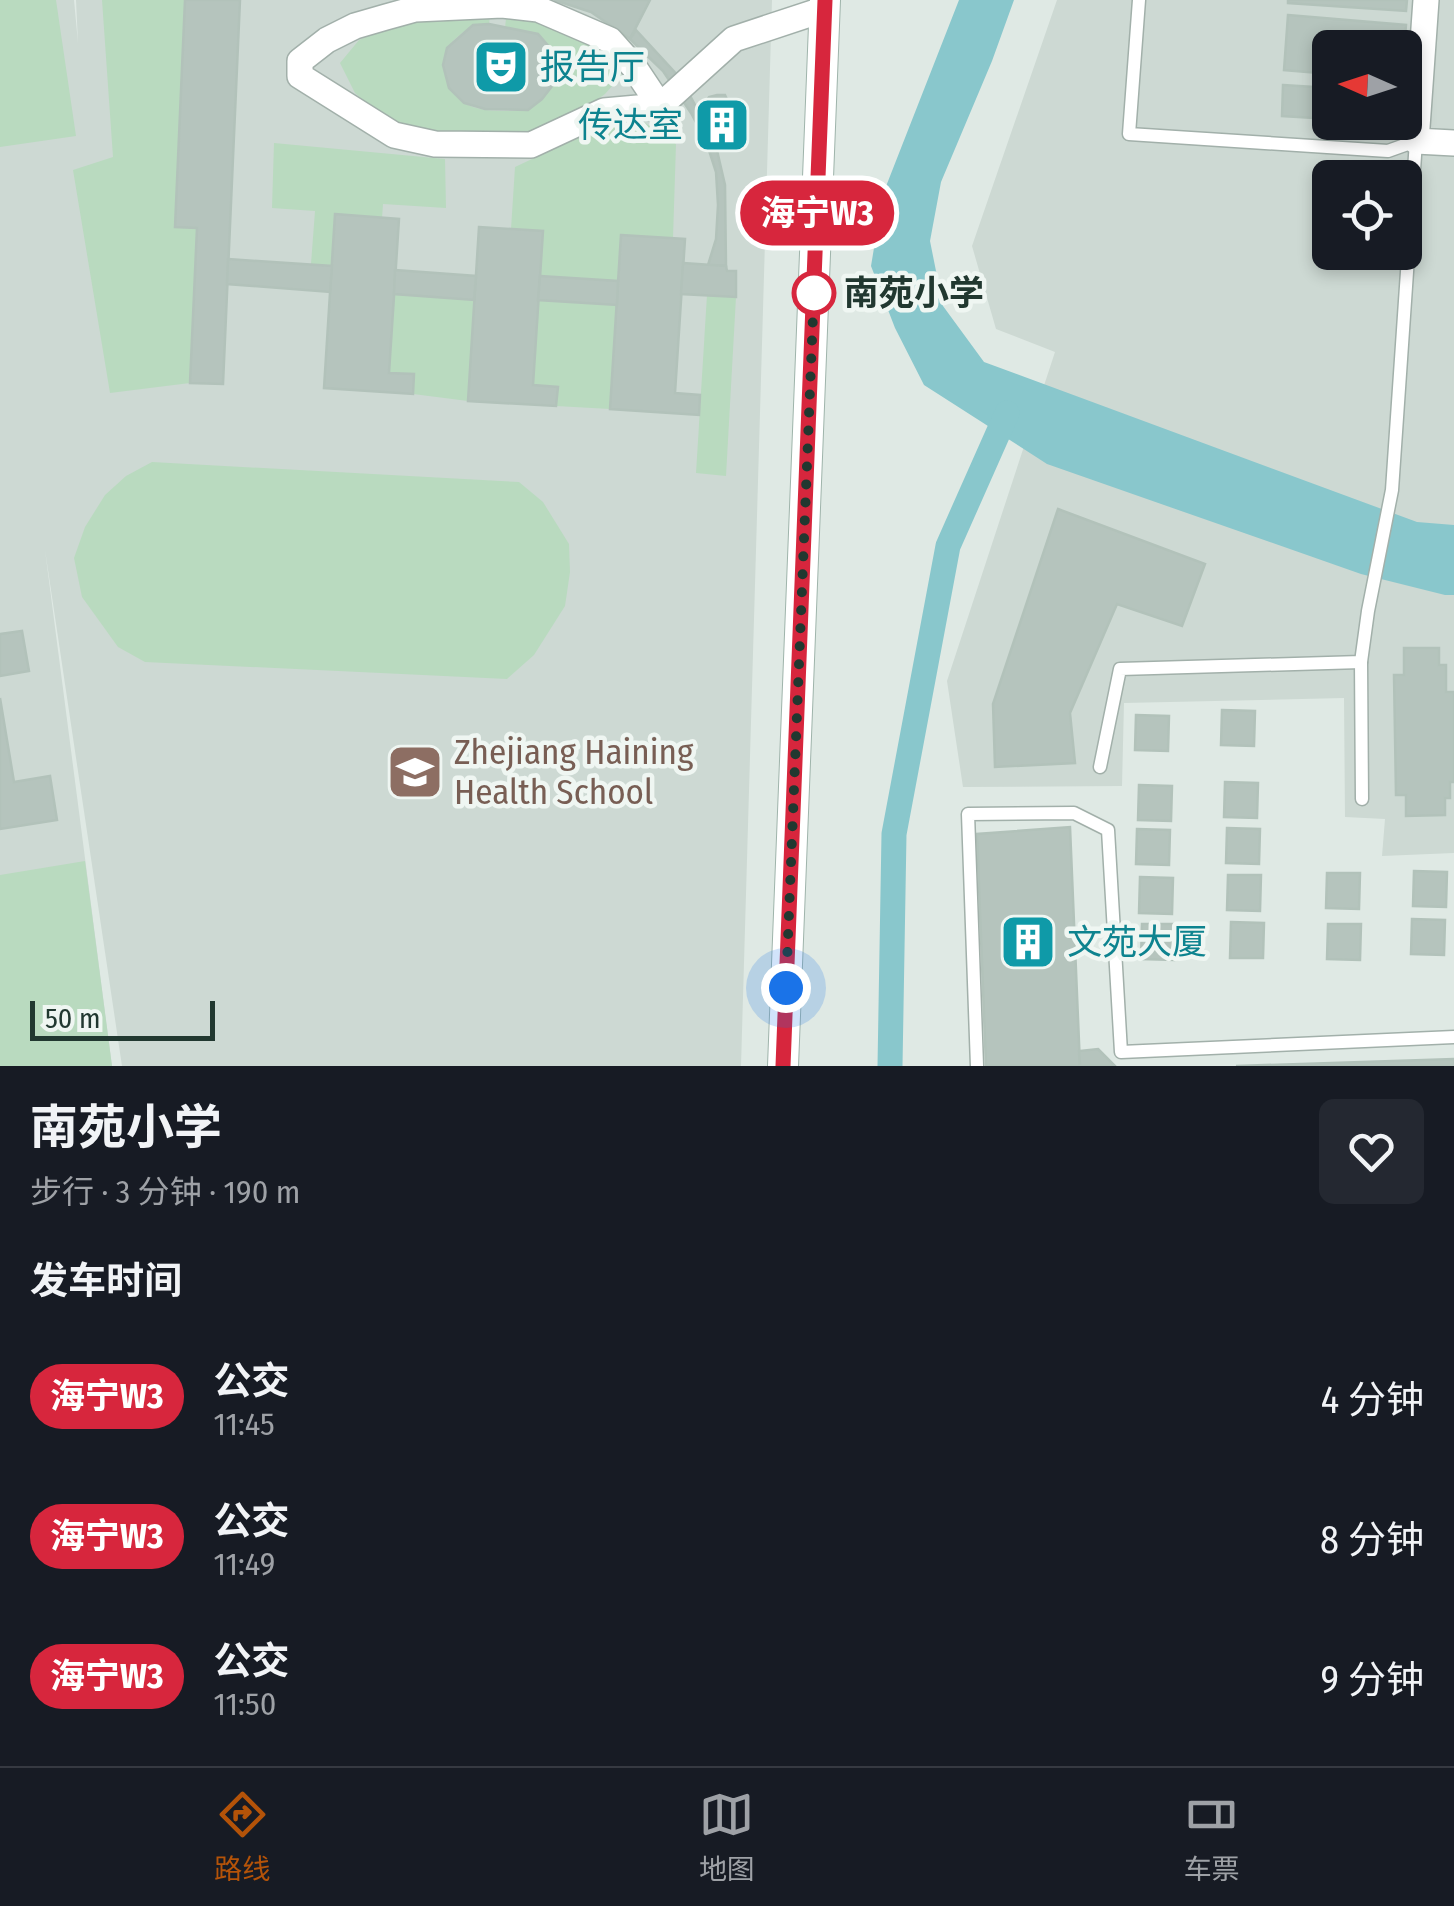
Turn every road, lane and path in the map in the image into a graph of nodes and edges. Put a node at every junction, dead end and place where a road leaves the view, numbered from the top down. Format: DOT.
graph roads {
  1 [pos="1139,0"];
  2 [pos="1426,0"];
  3 [pos="825,4"];
  4 [pos="1422,56"];
  5 [pos="660,106"];
  6 [pos="1416,140"];
  7 [pos="1454,143"];
  8 [pos="1361,662"];
  9 [pos="1100,767"];
  10 [pos="1362,799"];
  11 [pos="1454,1037"];
  12 [pos="783,1066"];
  13 [pos="977,1066"];
  1 -- 6 [label="lane"];
  2 -- 4 [label="street"];
  3 -- 5 [label="street"];
  3 -- 12 [label="street"];
  5 -- 5 [label="street"];
  6 -- 7 [label="street"];
  6 -- 8 [label="lane"];
  8 -- 9 [label="lane"];
  8 -- 10 [label="lane"];
  11 -- 13 [label="lane"];
}
